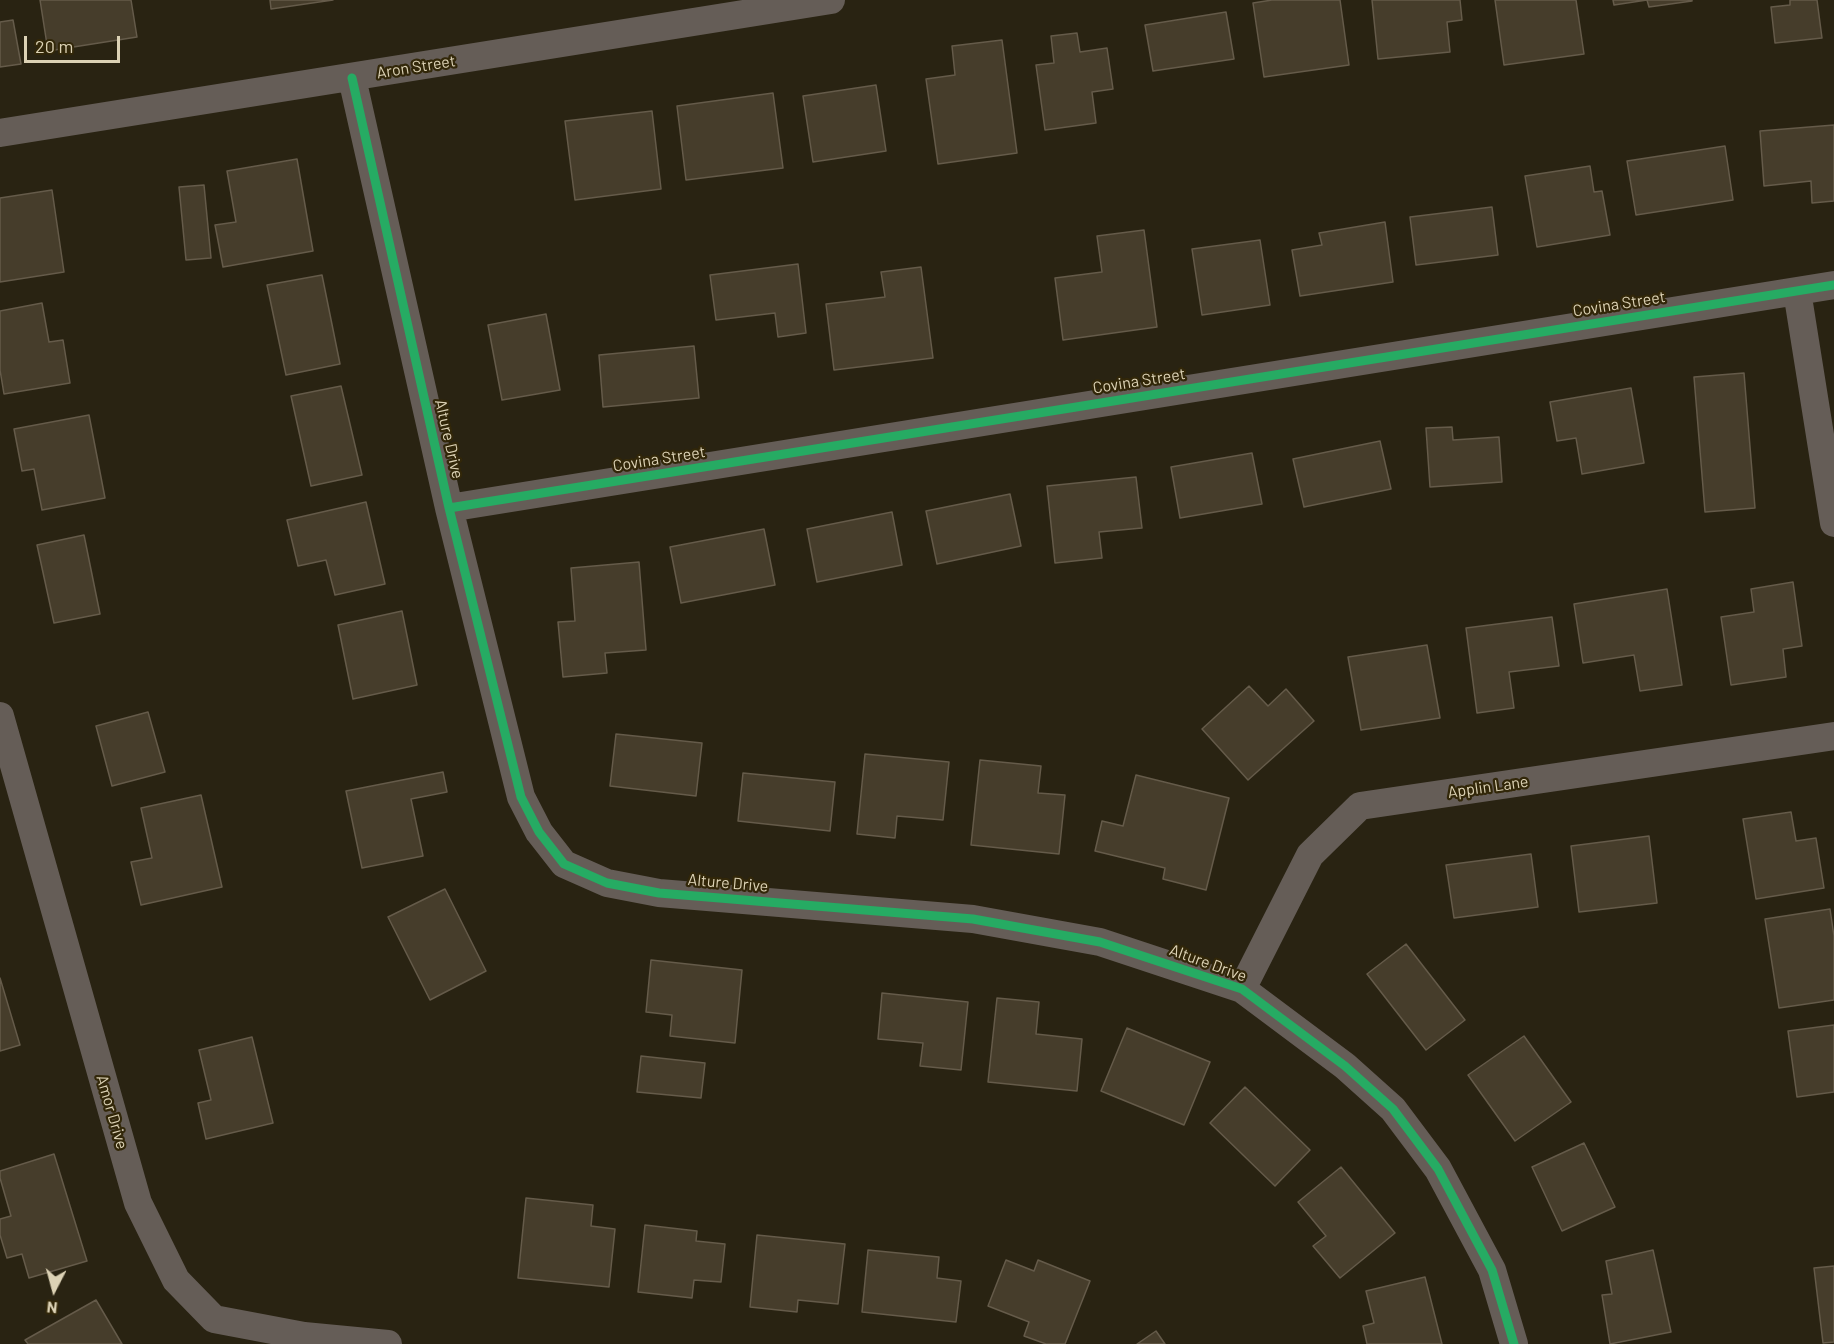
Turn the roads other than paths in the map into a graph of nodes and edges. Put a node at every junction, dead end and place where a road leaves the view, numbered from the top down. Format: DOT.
graph roads {
  1 [pos="831,0"];
  2 [pos="352,78"];
  3 [pos="0,133"];
  4 [pos="1834,285"];
  5 [pos="1797,291"];
  6 [pos="449,508"];
  7 [pos="1834,523"];
  8 [pos="0,716"];
  9 [pos="1834,736"];
  10 [pos="1242,988"];
  11 [pos="388,1344"];
  12 [pos="1514,1344"];
  1 -- 2 [label="street, Aron Street"];
  2 -- 3 [label="street, Aron Street"];
  2 -- 6 [label="street, Alture Drive"];
  4 -- 5 [label="street, Covina Street"];
  5 -- 6 [label="street, Covina Street"];
  5 -- 7 [label="street"];
  6 -- 10 [label="street, Alture Drive"];
  8 -- 11 [label="street, Amor Drive"];
  9 -- 10 [label="street, Applin Lane"];
  10 -- 12 [label="street, Alture Drive"];
}
